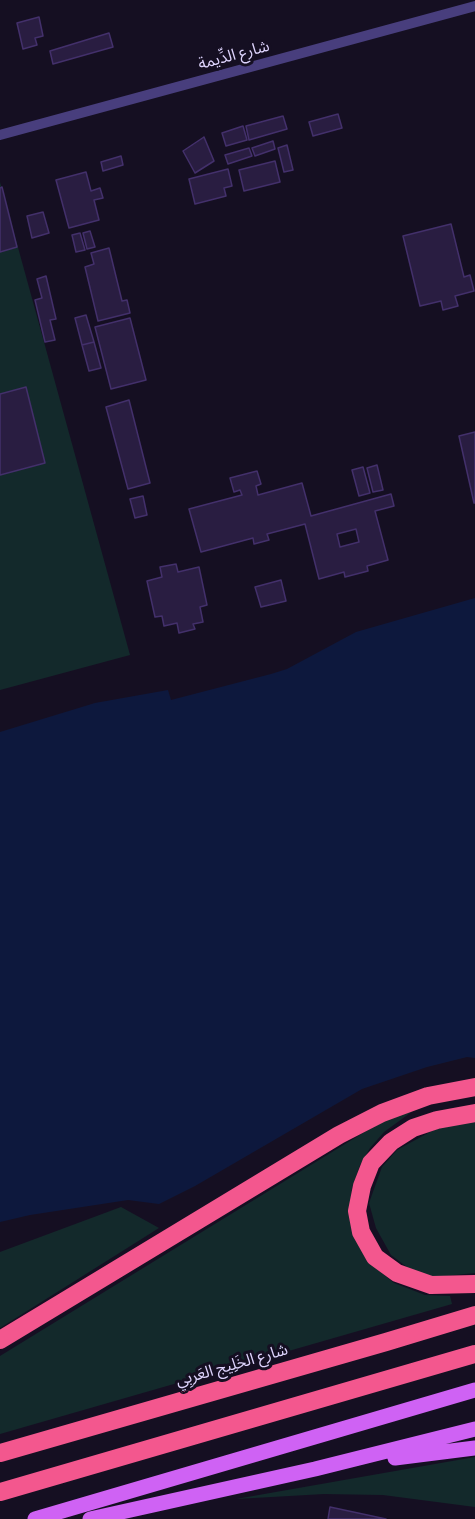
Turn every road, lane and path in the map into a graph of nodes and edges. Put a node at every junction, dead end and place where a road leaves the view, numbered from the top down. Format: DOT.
graph roads {
  1 [pos="475,6"];
  2 [pos="0,135"];
  3 [pos="475,1088"];
  4 [pos="475,1113"];
  5 [pos="475,1284"];
  6 [pos="475,1315"];
  7 [pos="0,1340"];
  8 [pos="475,1354"];
  9 [pos="475,1390"];
  10 [pos="475,1429"];
  11 [pos="475,1448"];
  12 [pos="0,1453"];
  13 [pos="315,1469"];
  14 [pos="0,1492"];
  15 [pos="35,1519"];
  16 [pos="90,1519"];
  1 -- 2 [label="street, شارع الدِّيمة"];
  3 -- 7 [label="highway"];
  4 -- 5 [label="highway"];
  6 -- 12 [label="highway, شارع الخَلِيج العَربِي"];
  8 -- 14 [label="highway"];
  9 -- 15 [label="main road"];
  10 -- 13 [label="main road"];
  11 -- 13 [label="main road"];
  13 -- 16 [label="main road"];
}
